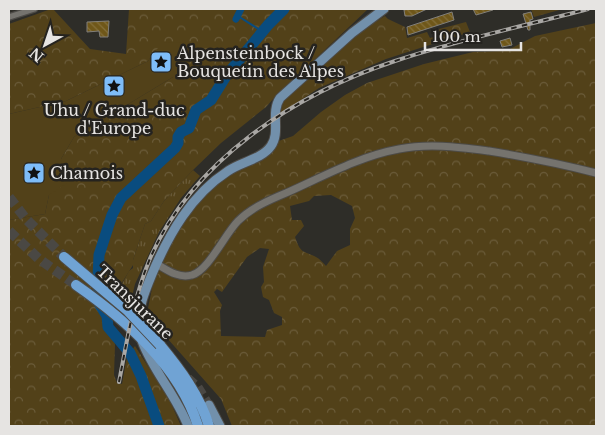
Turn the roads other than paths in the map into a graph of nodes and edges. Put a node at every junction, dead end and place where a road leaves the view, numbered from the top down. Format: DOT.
graph roads {
  1 [pos="34,9"];
  2 [pos="384,9"];
  3 [pos="9,17"];
  4 [pos="596,173"];
  5 [pos="64,256"];
  6 [pos="157,264"];
  7 [pos="77,286"];
  8 [pos="146,292"];
  9 [pos="144,319"];
  10 [pos="209,405"];
  11 [pos="188,426"];
  12 [pos="198,426"];
  13 [pos="209,426"];
  14 [pos="220,426"];
  1 -- 3 [label="street"];
  2 -- 6 [label="main road"];
  4 -- 6 [label="street"];
  5 -- 13 [label="highway, Transjurane, bridge"];
  6 -- 8 [label="main road"];
  7 -- 12 [label="highway, Transjurane"];
  8 -- 9 [label="main road"];
  8 -- 11 [label="main road"];
  10 -- 14 [label="main road"];
}
